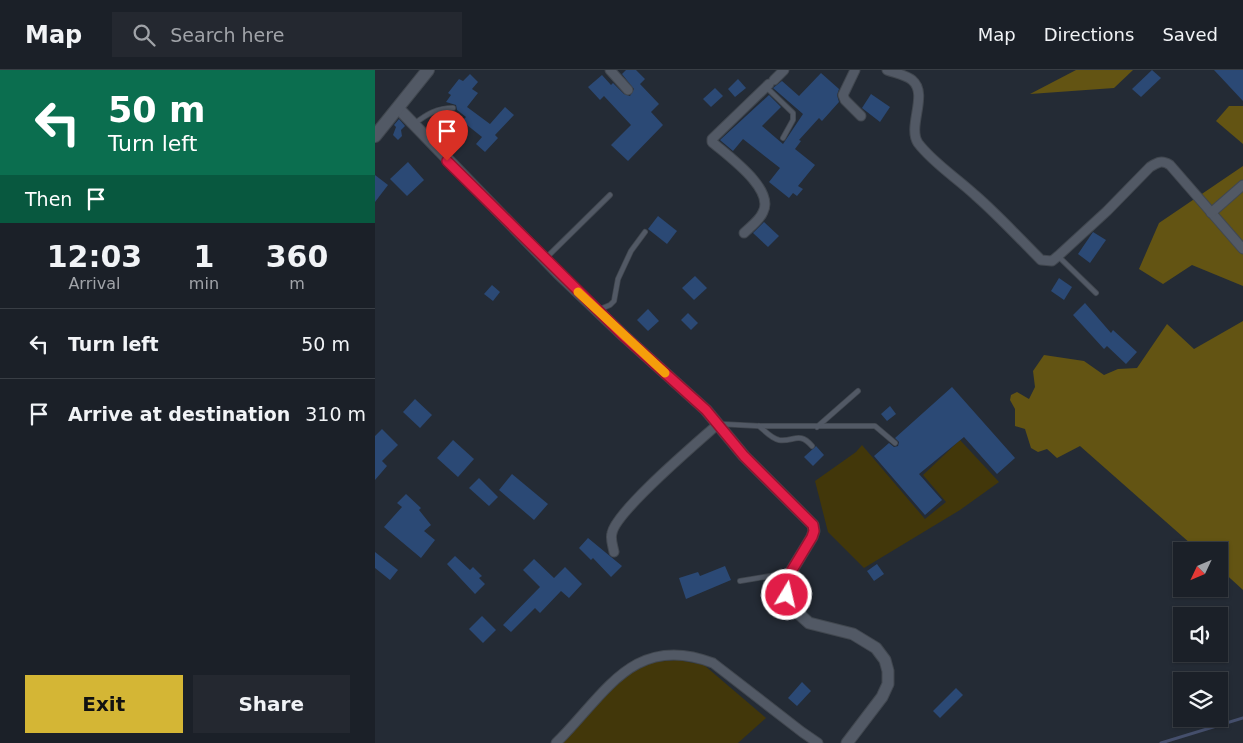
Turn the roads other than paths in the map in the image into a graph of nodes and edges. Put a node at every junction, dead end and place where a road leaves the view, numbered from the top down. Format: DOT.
graph roads {
  1 [pos="428,70"];
  2 [pos="610,70"];
  3 [pos="784,70"];
  4 [pos="855,70"];
  5 [pos="887,70"];
  6 [pos="770,84"];
  7 [pos="628,90"];
  8 [pos="398,108"];
  9 [pos="453,108"];
  10 [pos="861,116"];
  11 [pos="413,125"];
  12 [pos="375,136"];
  13 [pos="783,138"];
  14 [pos="1243,185"];
  15 [pos="610,195"];
  16 [pos="1211,213"];
  17 [pos="645,232"];
  18 [pos="744,233"];
  19 [pos="1243,249"];
  20 [pos="1058,256"];
  21 [pos="545,259"];
  22 [pos="1096,293"];
  23 [pos="597,310"];
  24 [pos="858,391"];
  25 [pos="719,424"];
  26 [pos="759,426"];
  27 [pos="817,427"];
  28 [pos="895,444"];
  29 [pos="812,446"];
  30 [pos="614,552"];
  31 [pos="791,572"];
  32 [pos="740,581"];
  33 [pos="556,743"];
  34 [pos="818,743"];
  35 [pos="847,743"];
  1 -- 8 [label="main road"];
  2 -- 7 [label="street"];
  3 -- 6 [label="street"];
  4 -- 10 [label="street"];
  5 -- 20 [label="street"];
  6 -- 13 [label="lane"];
  6 -- 18 [label="street"];
  8 -- 11 [label="street"];
  8 -- 12 [label="main road"];
  9 -- 11 [label="lane"];
  11 -- 21 [label="street"];
  14 -- 16 [label="street"];
  15 -- 21 [label="lane"];
  16 -- 19 [label="street"];
  16 -- 20 [label="street"];
  17 -- 23 [label="lane"];
  20 -- 22 [label="lane"];
  21 -- 23 [label="street"];
  23 -- 25 [label="street"];
  24 -- 27 [label="lane"];
  25 -- 26 [label="lane"];
  25 -- 30 [label="street"];
  25 -- 31 [label="street"];
  26 -- 27 [label="lane"];
  26 -- 29 [label="lane"];
  27 -- 28 [label="lane"];
  31 -- 32 [label="lane"];
  31 -- 35 [label="street"];
  33 -- 34 [label="street"];
}
